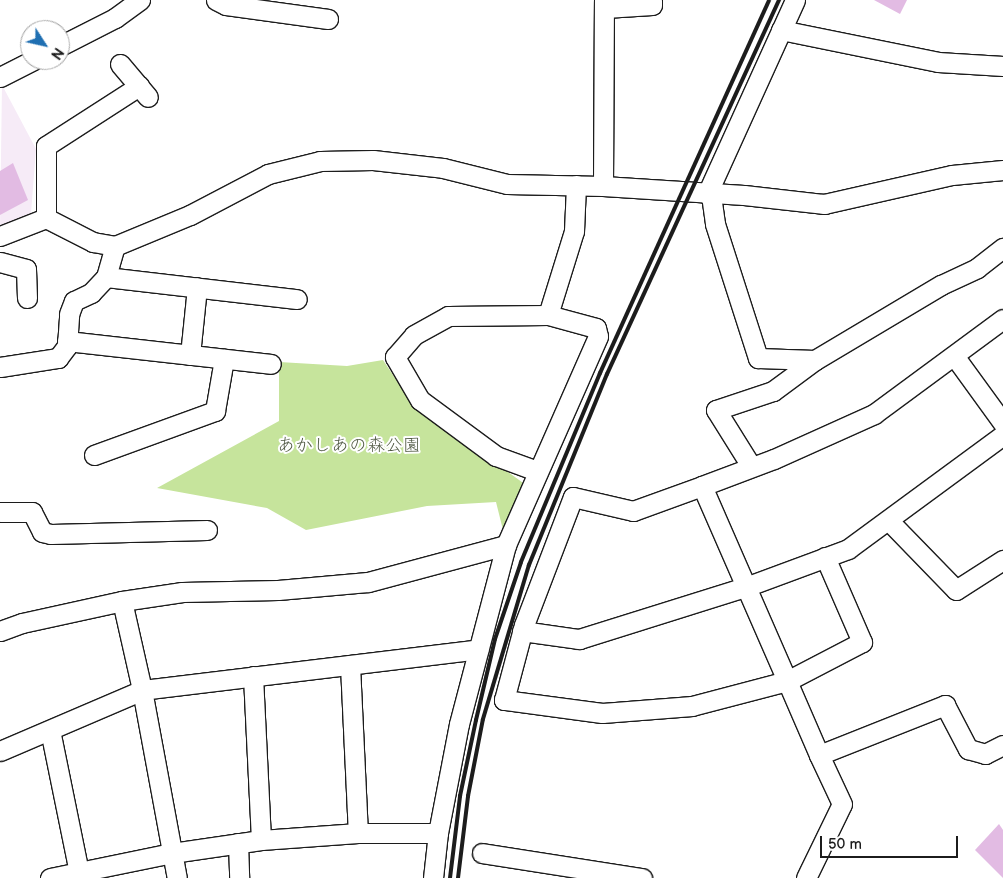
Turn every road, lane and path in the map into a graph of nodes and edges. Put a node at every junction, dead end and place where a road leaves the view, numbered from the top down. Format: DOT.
graph roads {
  1 [pos="140,0"];
  2 [pos="216,0"];
  3 [pos="652,0"];
  4 [pos="795,0"];
  5 [pos="605,4"];
  6 [pos="317,12"];
  7 [pos="781,30"];
  8 [pos="70,41"];
  9 [pos="120,64"];
  10 [pos="1003,66"];
  11 [pos="20,67"];
  12 [pos="0,76"];
  13 [pos="1003,170"];
  14 [pos="576,185"];
  15 [pos="603,186"];
  16 [pos="709,194"];
  17 [pos="46,218"];
  18 [pos="0,236"];
  19 [pos="115,246"];
  20 [pos="1003,248"];
  21 [pos="0,262"];
  22 [pos="106,277"];
  23 [pos="197,287"];
  24 [pos="27,298"];
  25 [pos="297,298"];
  26 [pos="548,314"];
  27 [pos="1003,319"];
  28 [pos="67,341"];
  29 [pos="190,355"];
  30 [pos="955,357"];
  31 [pos="224,359"];
  32 [pos="815,360"];
  33 [pos="271,364"];
  34 [pos="0,367"];
  35 [pos="1003,423"];
  36 [pos="1003,435"];
  37 [pos="94,455"];
  38 [pos="751,466"];
  39 [pos="537,471"];
  40 [pos="702,486"];
  41 [pos="0,512"];
  42 [pos="889,520"];
  43 [pos="207,530"];
  44 [pos="506,545"];
  45 [pos="824,557"];
  46 [pos="1003,560"];
  47 [pos="748,586"];
  48 [pos="122,601"];
  49 [pos="0,631"];
  50 [pos="522,631"];
  51 [pos="479,648"];
  52 [pos="350,665"];
  53 [pos="254,676"];
  54 [pos="787,681"];
  55 [pos="142,690"];
  56 [pos="50,730"];
  57 [pos="1003,745"];
  58 [pos="0,751"];
  59 [pos="819,755"];
  60 [pos="358,833"];
  61 [pos="438,833"];
  62 [pos="261,840"];
  63 [pos="238,843"];
  64 [pos="482,853"];
  65 [pos="172,854"];
  66 [pos="79,874"];
  67 [pos="50,878"];
  68 [pos="177,878"];
  69 [pos="240,878"];
  70 [pos="433,878"];
  71 [pos="642,878"];
  72 [pos="806,878"];
  1 -- 8 [label="street"];
  2 -- 6 [label="street"];
  3 -- 5 [label="street"];
  4 -- 7 [label="street"];
  5 -- 15 [label="street"];
  7 -- 10 [label="street"];
  7 -- 16 [label="street"];
  9 -- 17 [label="street"];
  11 -- 12 [label="street"];
  13 -- 16 [label="street"];
  14 -- 15 [label="street"];
  14 -- 19 [label="street"];
  14 -- 26 [label="street"];
  15 -- 16 [label="street"];
  16 -- 32 [label="street"];
  17 -- 18 [label="street"];
  17 -- 19 [label="street"];
  19 -- 22 [label="street"];
  20 -- 32 [label="street"];
  21 -- 24 [label="street"];
  22 -- 23 [label="street"];
  22 -- 28 [label="street"];
  23 -- 25 [label="street"];
  23 -- 29 [label="street"];
  26 -- 39 [label="street"];
  26 -- 39 [label="street"];
  27 -- 30 [label="street"];
  28 -- 29 [label="street"];
  28 -- 34 [label="street"];
  29 -- 31 [label="street"];
  30 -- 35 [label="street"];
  30 -- 38 [label="street"];
  31 -- 33 [label="street"];
  31 -- 37 [label="street"];
  32 -- 38 [label="street"];
  36 -- 42 [label="street"];
  38 -- 40 [label="street"];
  39 -- 44 [label="street"];
  40 -- 47 [label="street"];
  40 -- 50 [label="street"];
  41 -- 43 [label="street"];
  42 -- 45 [label="street"];
  42 -- 46 [label="street"];
  44 -- 48 [label="street"];
  44 -- 51 [label="street"];
  45 -- 47 [label="street"];
  45 -- 54 [label="street"];
  47 -- 50 [label="street"];
  47 -- 54 [label="street"];
  48 -- 49 [label="street"];
  48 -- 55 [label="street"];
  50 -- 54 [label="street"];
  51 -- 52 [label="street"];
  51 -- 61 [label="street"];
  52 -- 53 [label="street"];
  52 -- 60 [label="street"];
  53 -- 55 [label="street"];
  53 -- 62 [label="street"];
  54 -- 59 [label="street"];
  55 -- 56 [label="street"];
  55 -- 65 [label="street"];
  56 -- 58 [label="street"];
  56 -- 66 [label="street"];
  57 -- 59 [label="street"];
  59 -- 72 [label="street"];
  60 -- 61 [label="street"];
  60 -- 62 [label="street"];
  61 -- 70 [label="street"];
  62 -- 63 [label="street"];
  63 -- 65 [label="street"];
  63 -- 69 [label="street"];
  64 -- 71 [label="street"];
  65 -- 66 [label="street"];
  65 -- 68 [label="street"];
  66 -- 67 [label="street"];
}
